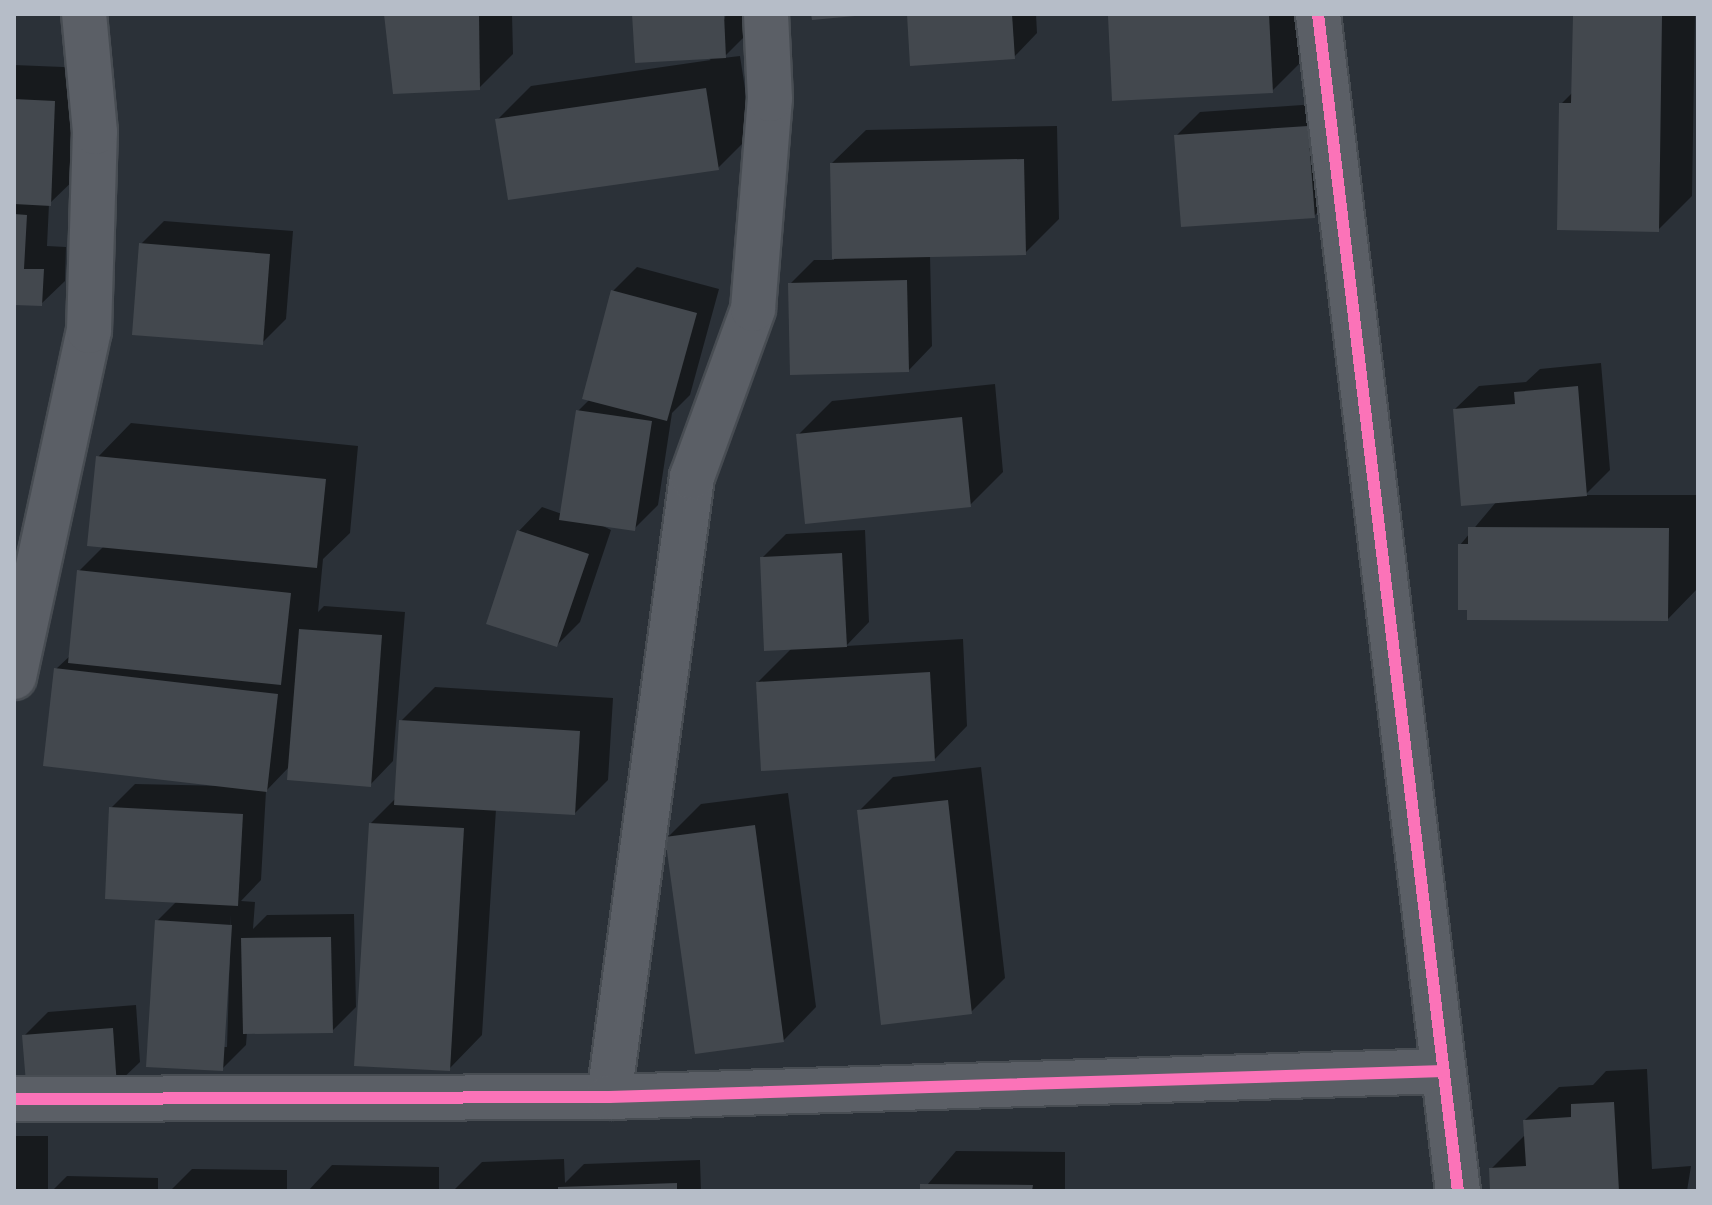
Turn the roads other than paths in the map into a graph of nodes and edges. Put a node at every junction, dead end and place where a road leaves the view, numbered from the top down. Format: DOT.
graph roads {
  1 [pos="84,14"];
  2 [pos="766,14"];
  3 [pos="1318,14"];
  4 [pos="14,677"];
  5 [pos="1444,1071"];
  6 [pos="609,1097"];
  7 [pos="14,1099"];
  8 [pos="1458,1191"];
  1 -- 4 [label="street"];
  2 -- 6 [label="street"];
  3 -- 5 [label="street"];
  5 -- 6 [label="street"];
  5 -- 8 [label="street"];
  6 -- 7 [label="street"];
}
